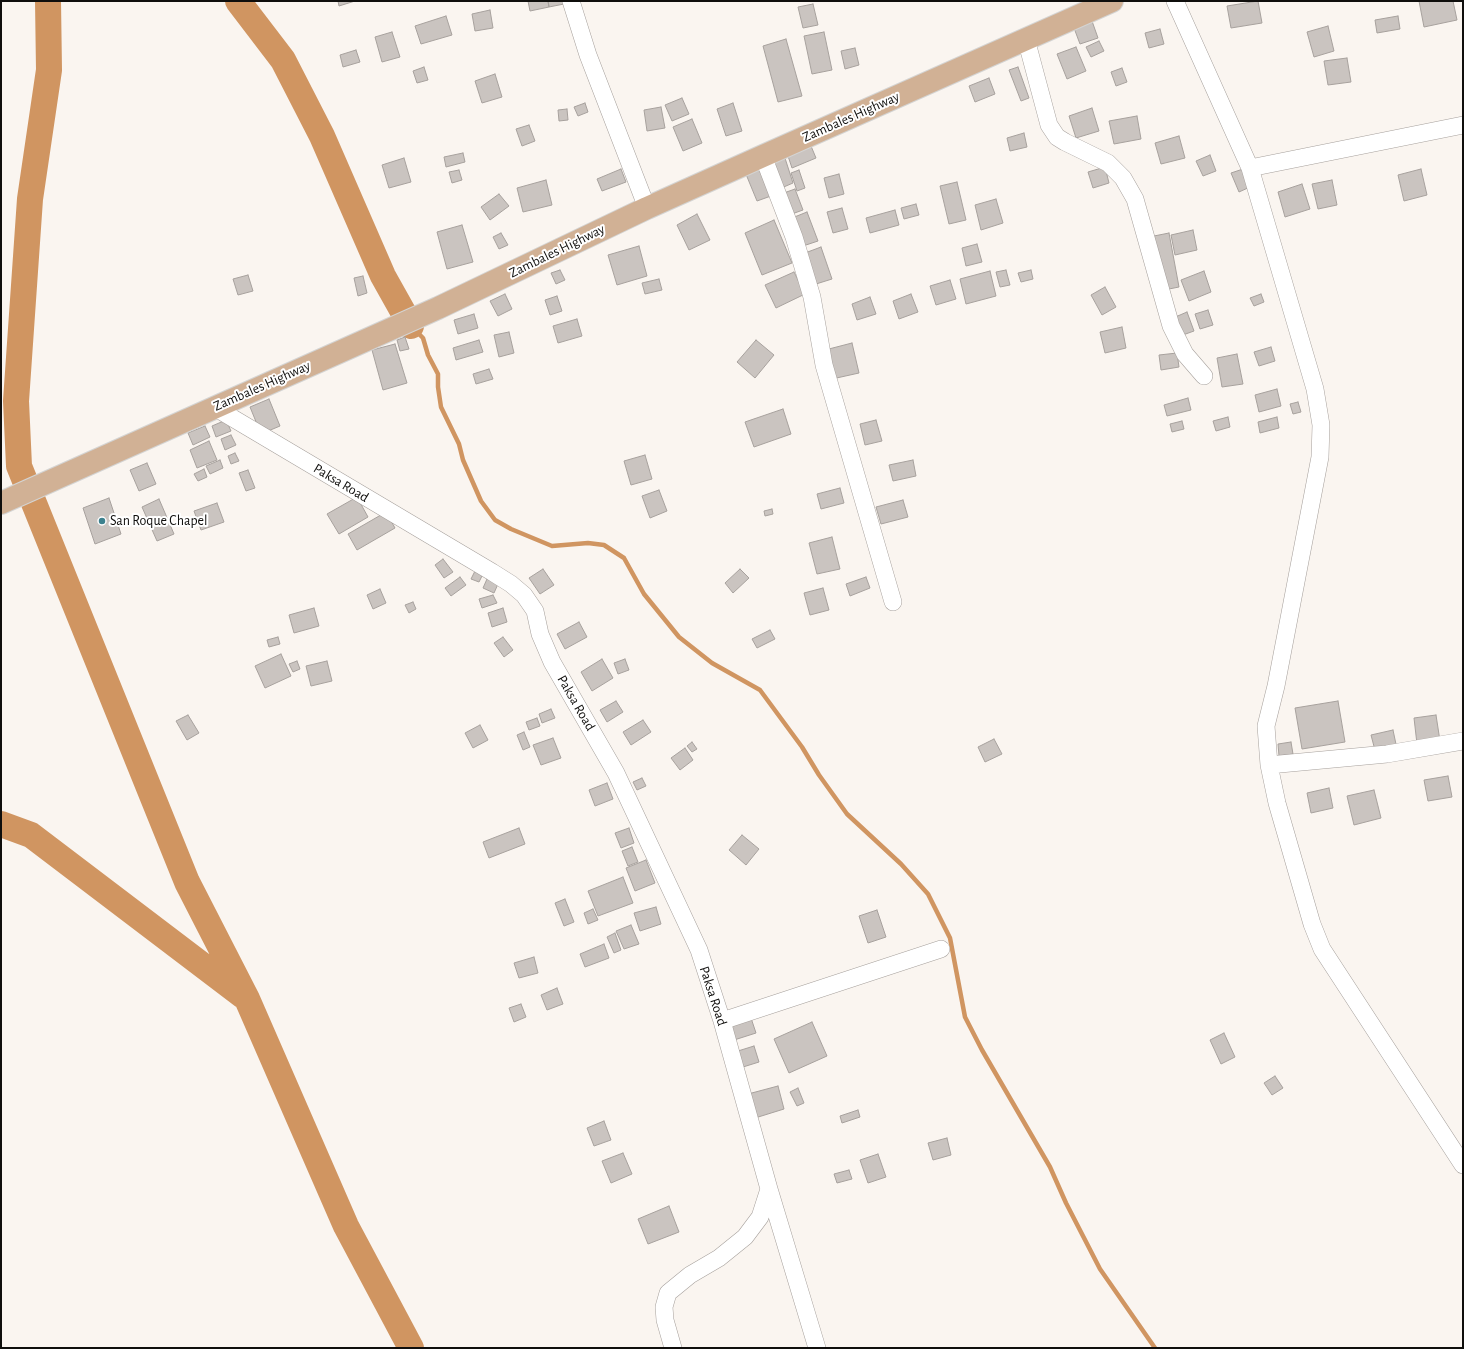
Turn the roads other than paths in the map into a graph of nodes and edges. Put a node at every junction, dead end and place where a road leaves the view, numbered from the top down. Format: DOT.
graph roads {
  1 [pos="571,1"];
  2 [pos="1112,1"];
  3 [pos="1175,1"];
  4 [pos="1026,39"];
  5 [pos="1463,125"];
  6 [pos="763,156"];
  7 [pos="1250,168"];
  8 [pos="647,208"];
  9 [pos="1204,376"];
  10 [pos="214,407"];
  11 [pos="4,501"];
  12 [pos="893,602"];
  13 [pos="1463,741"];
  14 [pos="1269,765"];
  15 [pos="941,949"];
  16 [pos="722,1021"];
  17 [pos="1463,1165"];
  18 [pos="769,1189"];
  19 [pos="673,1348"];
  20 [pos="817,1348"];
  1 -- 8 [label="street"];
  2 -- 4 [label="main road, Zambales Highway"];
  3 -- 7 [label="street"];
  4 -- 6 [label="main road, Zambales Highway"];
  4 -- 9 [label="street"];
  5 -- 7 [label="street"];
  6 -- 8 [label="main road, Zambales Highway"];
  6 -- 12 [label="street"];
  7 -- 14 [label="street"];
  8 -- 10 [label="main road, Zambales Highway"];
  10 -- 11 [label="main road, Zambales Highway"];
  10 -- 16 [label="street, Paksa Road"];
  13 -- 14 [label="street"];
  14 -- 17 [label="street"];
  15 -- 16 [label="street"];
  16 -- 18 [label="street, Paksa Road"];
  18 -- 19 [label="street"];
  18 -- 20 [label="street, Paksa Road"];
}
